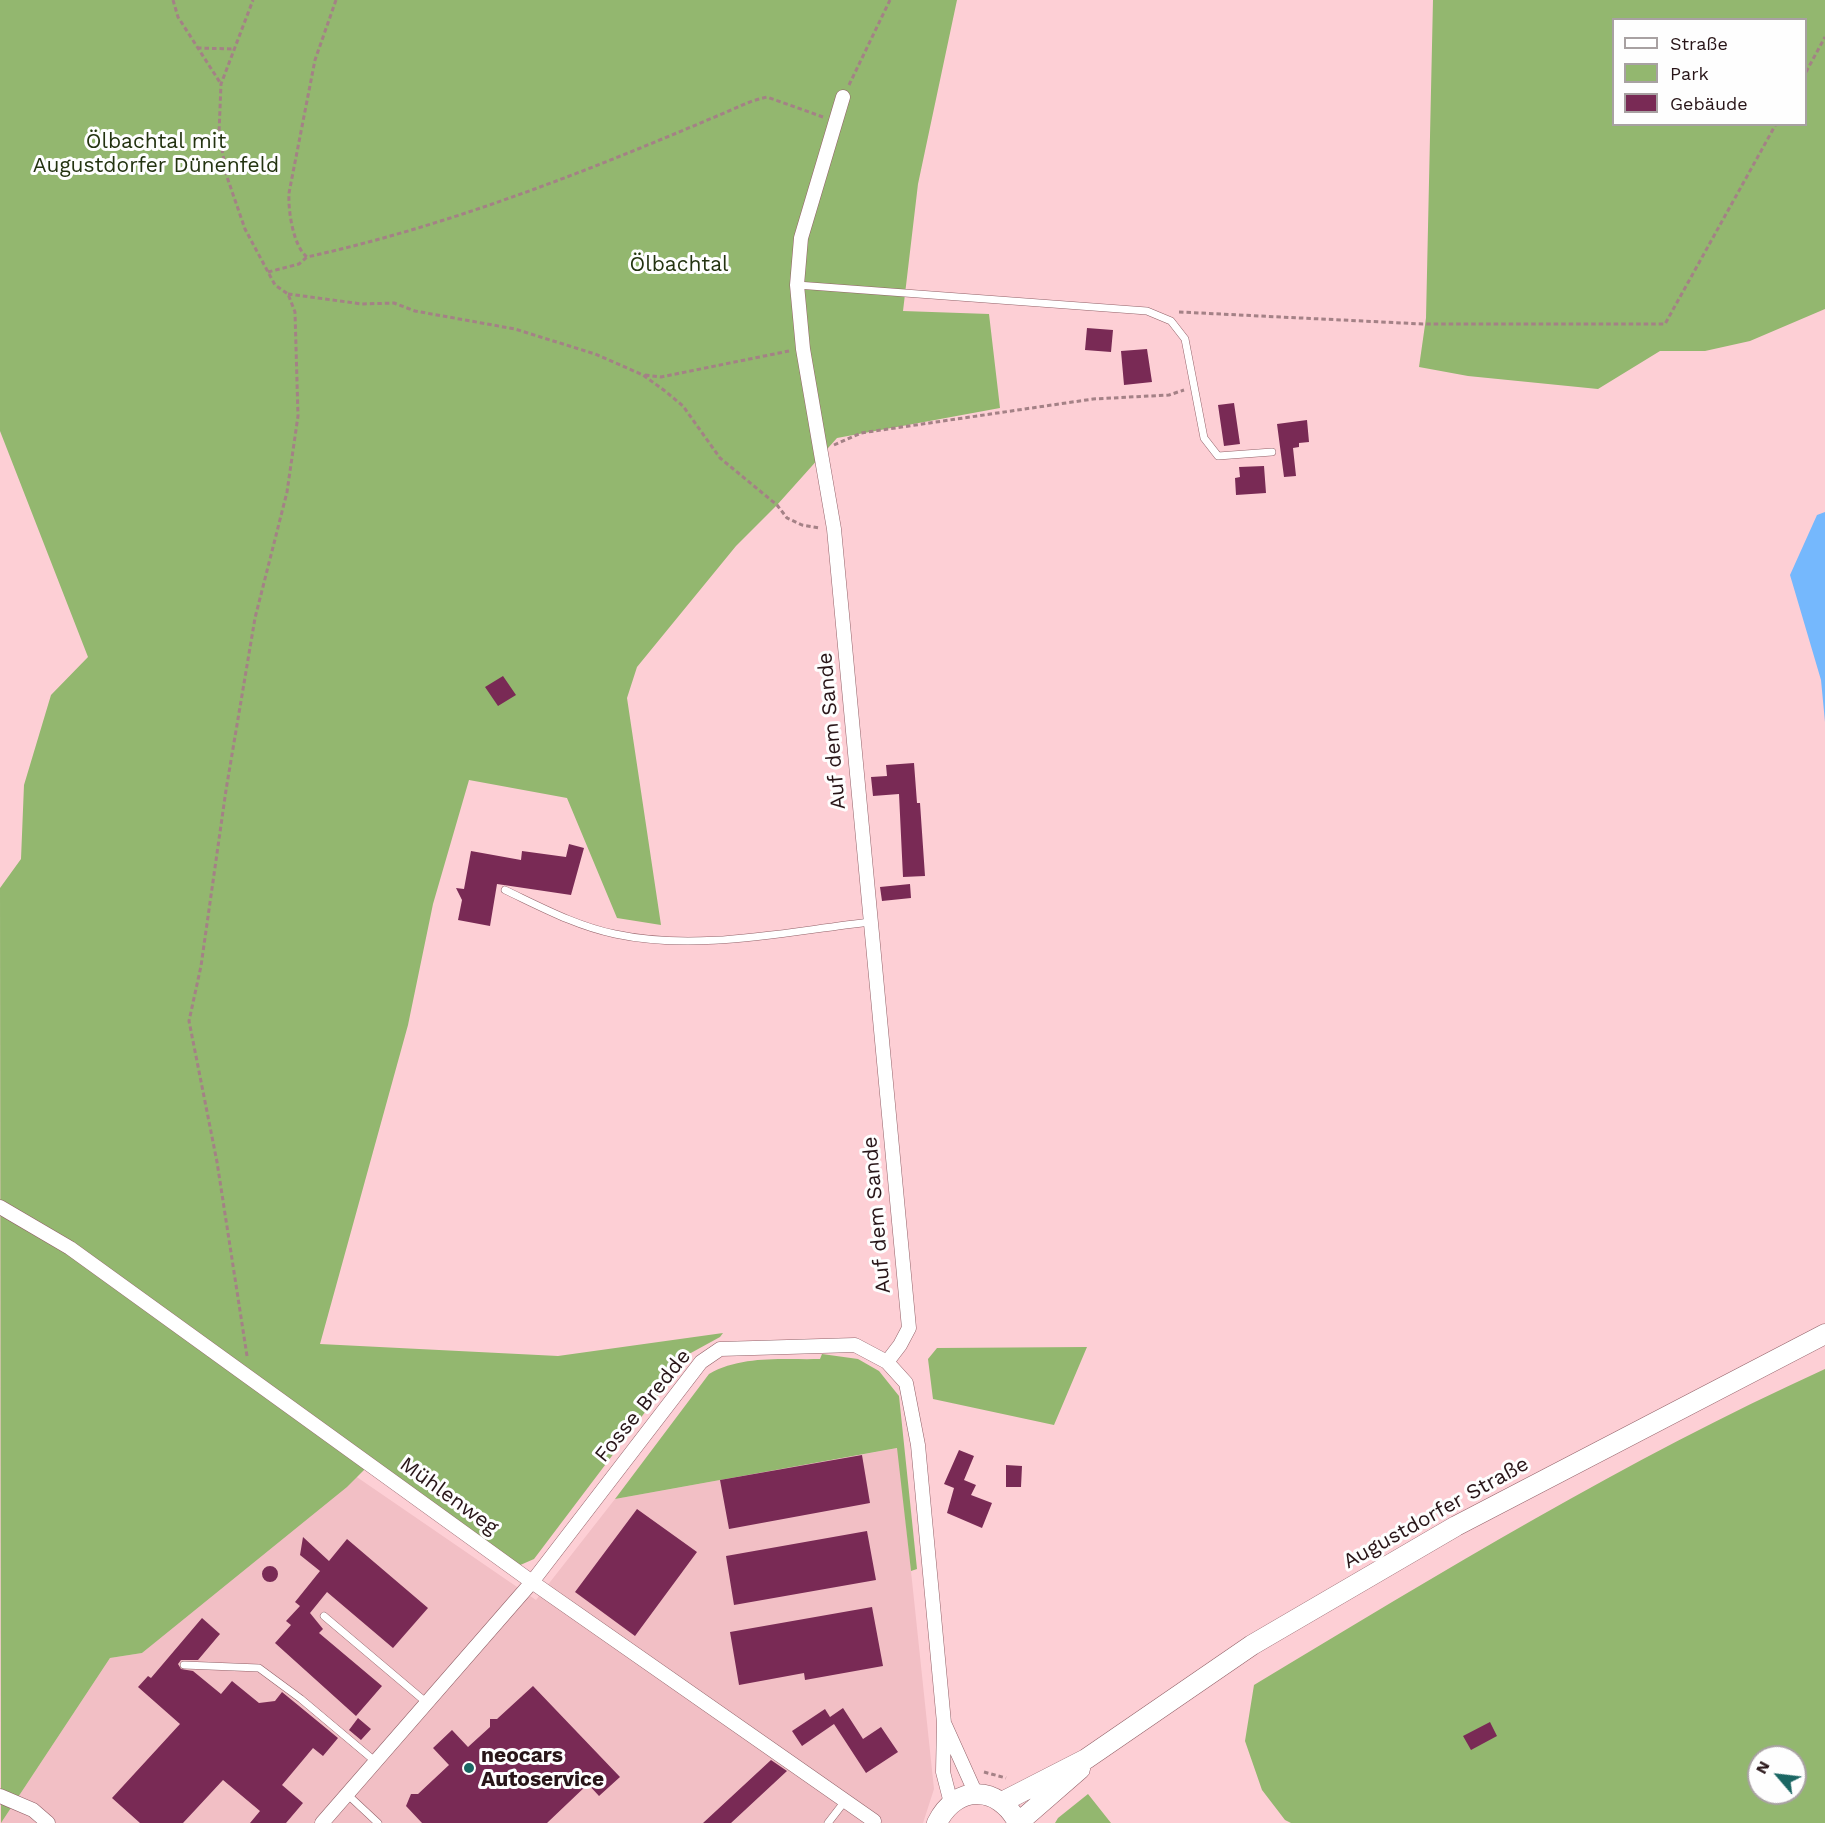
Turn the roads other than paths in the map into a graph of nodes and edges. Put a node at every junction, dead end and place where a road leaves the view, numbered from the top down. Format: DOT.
graph roads {
  1 [pos="843,97"];
  2 [pos="797,285"];
  3 [pos="1272,452"];
  4 [pos="505,890"];
  5 [pos="871,922"];
  6 [pos="0,1207"];
  7 [pos="1825,1334"];
  8 [pos="887,1362"];
  9 [pos="532,1582"];
  10 [pos="324,1616"];
  11 [pos="184,1665"];
  12 [pos="427,1703"];
  13 [pos="944,1723"];
  14 [pos="1086,1759"];
  15 [pos="376,1762"];
  16 [pos="976,1794"];
  17 [pos="348,1795"];
  18 [pos="0,1796"];
  19 [pos="845,1801"];
  20 [pos="1002,1802"];
  21 [pos="951,1803"];
  22 [pos="874,1821"];
  23 [pos="48,1823"];
  24 [pos="322,1823"];
  25 [pos="378,1823"];
  26 [pos="828,1823"];
  27 [pos="937,1823"];
  28 [pos="1018,1823"];
  1 -- 2 [label="street, Auf dem Sande"];
  2 -- 3 [label="lane"];
  2 -- 5 [label="street, Auf dem Sande"];
  4 -- 5 [label="lane"];
  5 -- 8 [label="street, Auf dem Sande"];
  6 -- 9 [label="street, Mühlenweg"];
  7 -- 14 [label="main road, Augustdorfer Straße"];
  8 -- 9 [label="street, Fosse Bredde"];
  8 -- 13 [label="street, Fosse Bredde"];
  9 -- 12 [label="street, Fosse Bredde"];
  9 -- 19 [label="street, Mühlenweg"];
  10 -- 12 [label="lane"];
  11 -- 15 [label="lane"];
  12 -- 15 [label="street, Fosse Bredde"];
  13 -- 16 [label="street, Fosse Bredde"];
  13 -- 21 [label="street, Fosse Bredde"];
  14 -- 20 [label="main road, Augustdorfer Straße"];
  14 -- 28 [label="main road, Augustdorfer Straße"];
  15 -- 17 [label="street, Fosse Bredde"];
  16 -- 20 [label="main road"];
  16 -- 21 [label="main road"];
  17 -- 24 [label="street, Fosse Bredde"];
  17 -- 25 [label="lane"];
  18 -- 23 [label="street"];
  19 -- 22 [label="street, Mühlenweg"];
  19 -- 26 [label="lane"];
  20 -- 28 [label="main road"];
  21 -- 27 [label="main road"];
}
